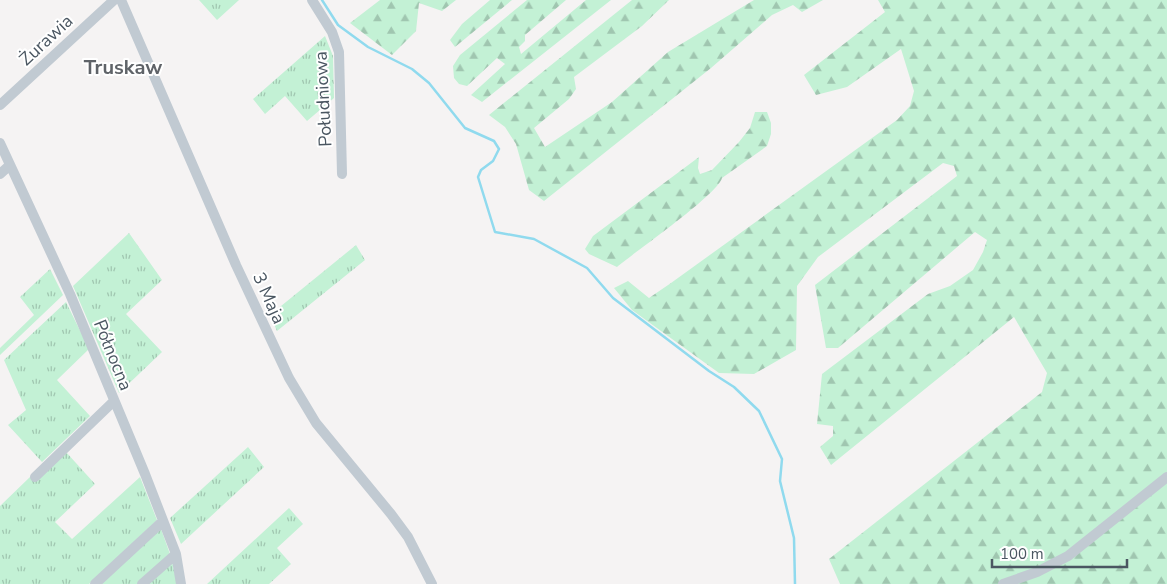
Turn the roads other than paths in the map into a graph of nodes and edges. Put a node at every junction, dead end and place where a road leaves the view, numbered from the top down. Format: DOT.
graph roads {
  1 [pos="114,0"];
  2 [pos="121,0"];
  3 [pos="312,0"];
  4 [pos="0,105"];
  5 [pos="0,143"];
  6 [pos="10,165"];
  7 [pos="0,174"];
  8 [pos="342,174"];
  9 [pos="114,401"];
  10 [pos="1167,476"];
  11 [pos="35,477"];
  12 [pos="163,521"];
  13 [pos="176,554"];
  14 [pos="94,584"];
  15 [pos="142,584"];
  16 [pos="182,584"];
  17 [pos="432,584"];
  18 [pos="1003,584"];
  1 -- 4 [label="street, Żurawia"];
  2 -- 17 [label="street, 3 Maja"];
  3 -- 8 [label="street, Południowa"];
  5 -- 6 [label="street, Północna"];
  6 -- 7 [label="street"];
  6 -- 9 [label="street, Północna"];
  9 -- 11 [label="street"];
  9 -- 12 [label="street, Północna"];
  10 -- 18 [label="street"];
  12 -- 13 [label="street, Północna"];
  12 -- 14 [label="street"];
  13 -- 15 [label="street"];
  13 -- 16 [label="street, Północna"];
}
